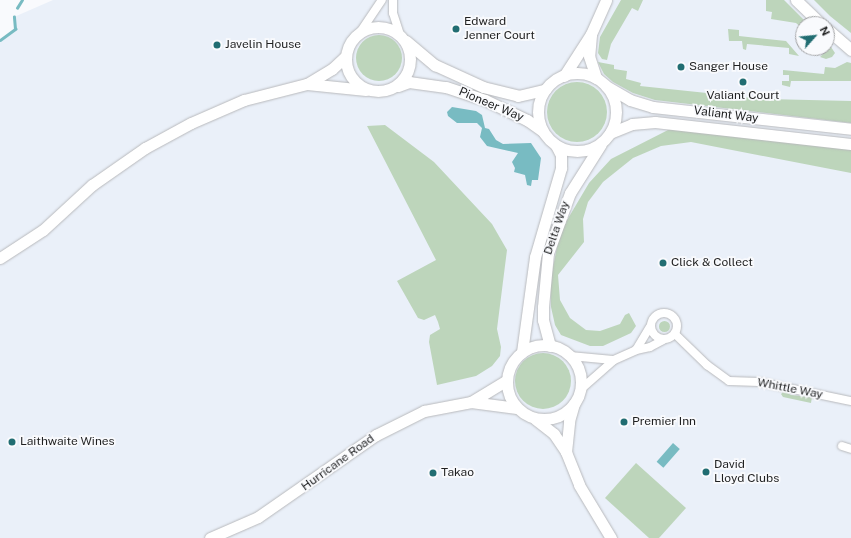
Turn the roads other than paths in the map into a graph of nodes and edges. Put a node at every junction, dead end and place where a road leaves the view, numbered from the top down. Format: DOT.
graph roads {
  1 [pos="382,0"];
  2 [pos="393,0"];
  3 [pos="606,0"];
  4 [pos="796,0"];
  5 [pos="813,16"];
  6 [pos="361,31"];
  7 [pos="591,34"];
  8 [pos="835,36"];
  9 [pos="402,37"];
  10 [pos="851,50"];
  11 [pos="346,56"];
  12 [pos="564,76"];
  13 [pos="596,78"];
  14 [pos="307,84"];
  15 [pos="606,86"];
  16 [pos="390,89"];
  17 [pos="369,90"];
  18 [pos="545,90"];
  19 [pos="851,129"];
  20 [pos="543,132"];
  21 [pos="610,133"];
  22 [pos="601,143"];
  23 [pos="851,144"];
  24 [pos="556,145"];
  25 [pos="0,258"];
  26 [pos="650,327"];
  27 [pos="675,334"];
  28 [pos="663,340"];
  29 [pos="550,346"];
  30 [pos="636,350"];
  31 [pos="522,352"];
  32 [pos="570,356"];
  33 [pos="614,360"];
  34 [pos="507,380"];
  35 [pos="580,390"];
  36 [pos="851,401"];
  37 [pos="471,402"];
  38 [pos="575,402"];
  39 [pos="517,408"];
  40 [pos="535,418"];
  41 [pos="842,446"];
  42 [pos="851,449"];
  43 [pos="566,452"];
  44 [pos="210,538"];
  45 [pos="611,538"];
  1 -- 6 [label="street"];
  2 -- 9 [label="street"];
  3 -- 7 [label="street"];
  4 -- 5 [label="street"];
  6 -- 9 [label="street"];
  6 -- 11 [label="street"];
  7 -- 12 [label="street"];
  7 -- 13 [label="street"];
  8 -- 10 [label="street"];
  9 -- 16 [label="street"];
  9 -- 18 [label="street, Pioneer Way"];
  11 -- 14 [label="street"];
  11 -- 17 [label="street"];
  12 -- 13 [label="street"];
  12 -- 18 [label="street"];
  13 -- 15 [label="street"];
  14 -- 17 [label="street"];
  14 -- 25 [label="street"];
  15 -- 19 [label="street, Valiant Way"];
  15 -- 21 [label="street"];
  16 -- 17 [label="street"];
  16 -- 20 [label="street, Pioneer Way"];
  18 -- 20 [label="street"];
  20 -- 24 [label="street"];
  21 -- 22 [label="street"];
  21 -- 23 [label="street, Valiant Way"];
  22 -- 24 [label="street"];
  22 -- 29 [label="street, Delta Way"];
  24 -- 31 [label="street, Delta Way"];
  26 -- 27 [label="street"];
  26 -- 28 [label="street"];
  26 -- 30 [label="street"];
  27 -- 28 [label="street"];
  27 -- 36 [label="street, Whittle Way"];
  28 -- 30 [label="street"];
  29 -- 31 [label="street"];
  29 -- 32 [label="street"];
  30 -- 33 [label="street"];
  31 -- 34 [label="street"];
  32 -- 33 [label="street"];
  32 -- 35 [label="street"];
  33 -- 35 [label="street"];
  34 -- 37 [label="street, Hurricane Road"];
  34 -- 39 [label="street"];
  35 -- 38 [label="street"];
  37 -- 39 [label="street, Hurricane Road"];
  37 -- 44 [label="street, Hurricane Road"];
  38 -- 40 [label="street"];
  38 -- 43 [label="street"];
  39 -- 40 [label="street"];
  40 -- 43 [label="street"];
  41 -- 42 [label="street"];
  43 -- 45 [label="street"];
}
